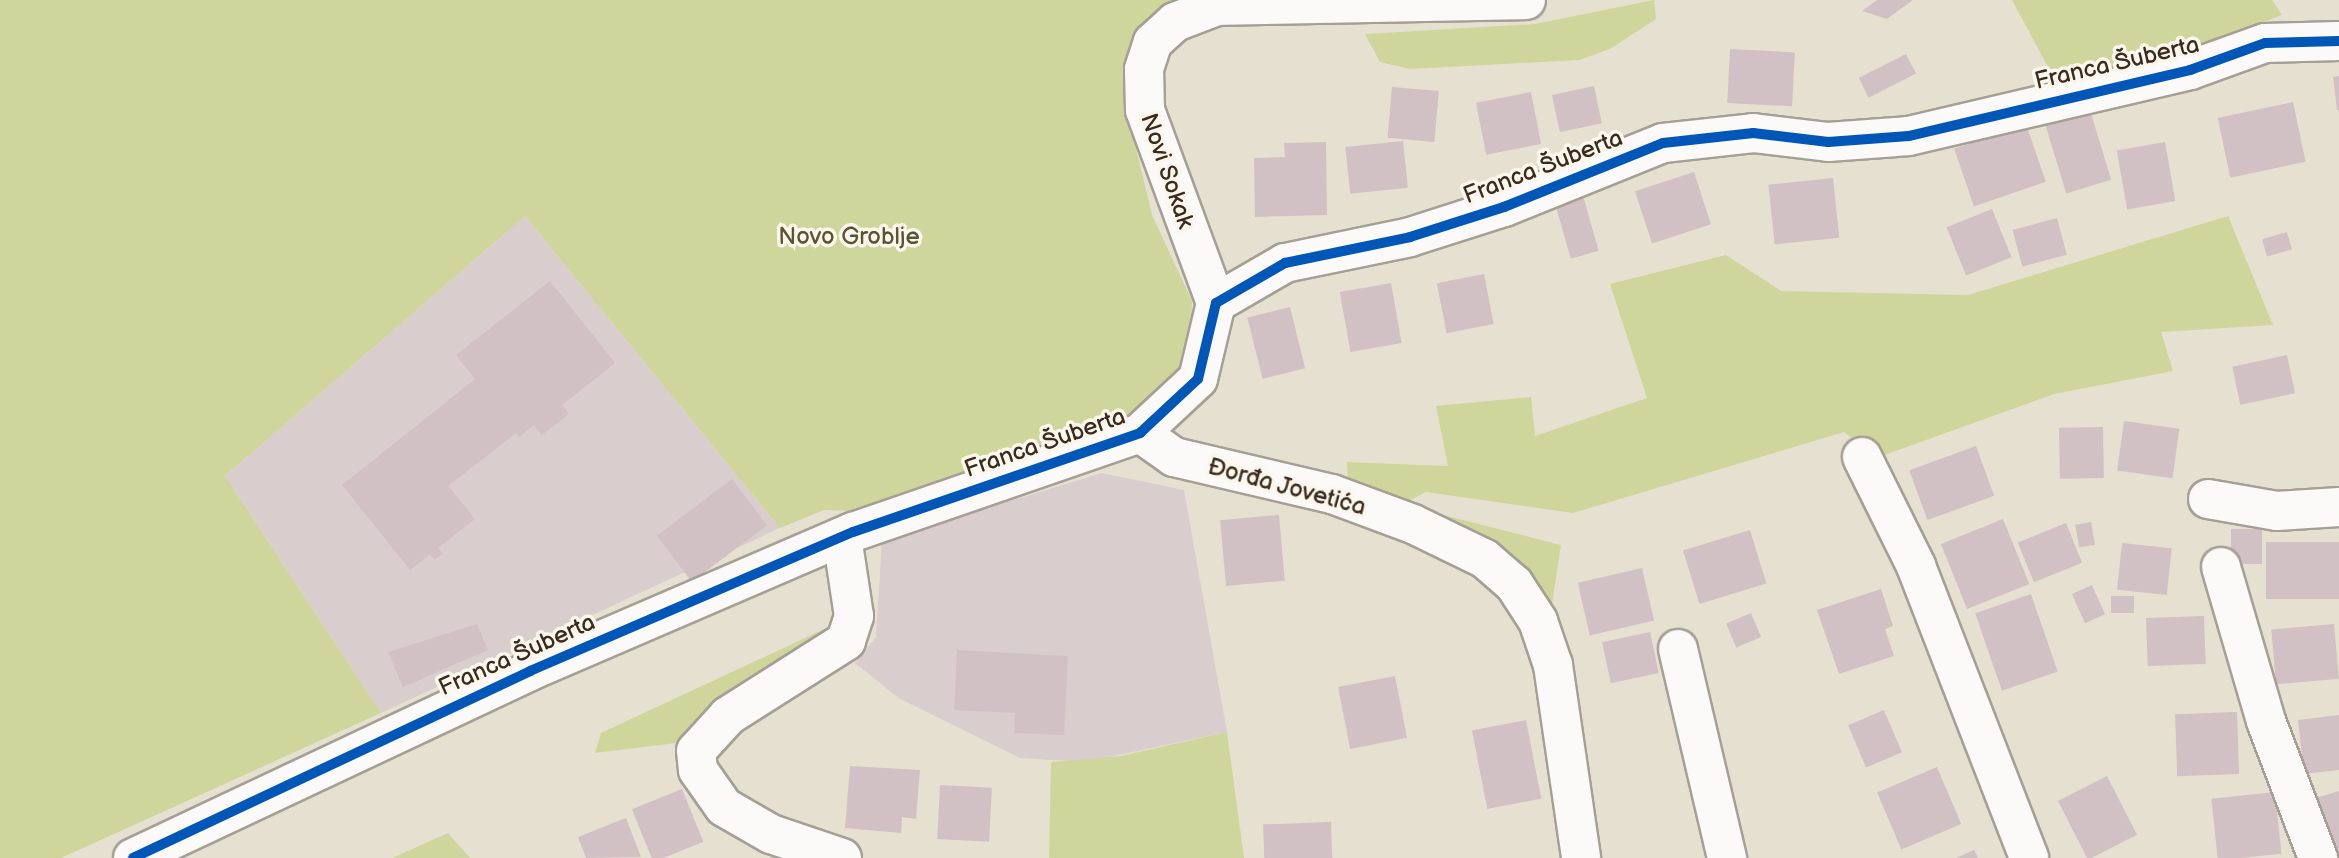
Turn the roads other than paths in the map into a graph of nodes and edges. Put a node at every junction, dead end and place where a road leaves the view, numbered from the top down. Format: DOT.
graph roads {
  1 [pos="1526,0"];
  2 [pos="2339,41"];
  3 [pos="1216,303"];
  4 [pos="1140,433"];
  5 [pos="1861,457"];
  6 [pos="2208,499"];
  7 [pos="2339,507"];
  8 [pos="842,537"];
  9 [pos="2221,567"];
  10 [pos="1678,649"];
  11 [pos="133,858"];
  12 [pos="842,858"];
  13 [pos="1580,858"];
  14 [pos="1727,858"];
  15 [pos="2029,858"];
  16 [pos="2318,858"];
  1 -- 3 [label="street, Novi Sokak"];
  2 -- 3 [label="street, Franca Šuberta"];
  3 -- 4 [label="street, Franca Šuberta"];
  4 -- 8 [label="street, Franca Šuberta"];
  4 -- 13 [label="street, Đorđa Jovetića"];
  5 -- 15 [label="street"];
  6 -- 7 [label="street"];
  8 -- 11 [label="street, Franca Šuberta"];
  8 -- 12 [label="street"];
  9 -- 16 [label="street"];
  10 -- 14 [label="street"];
}
